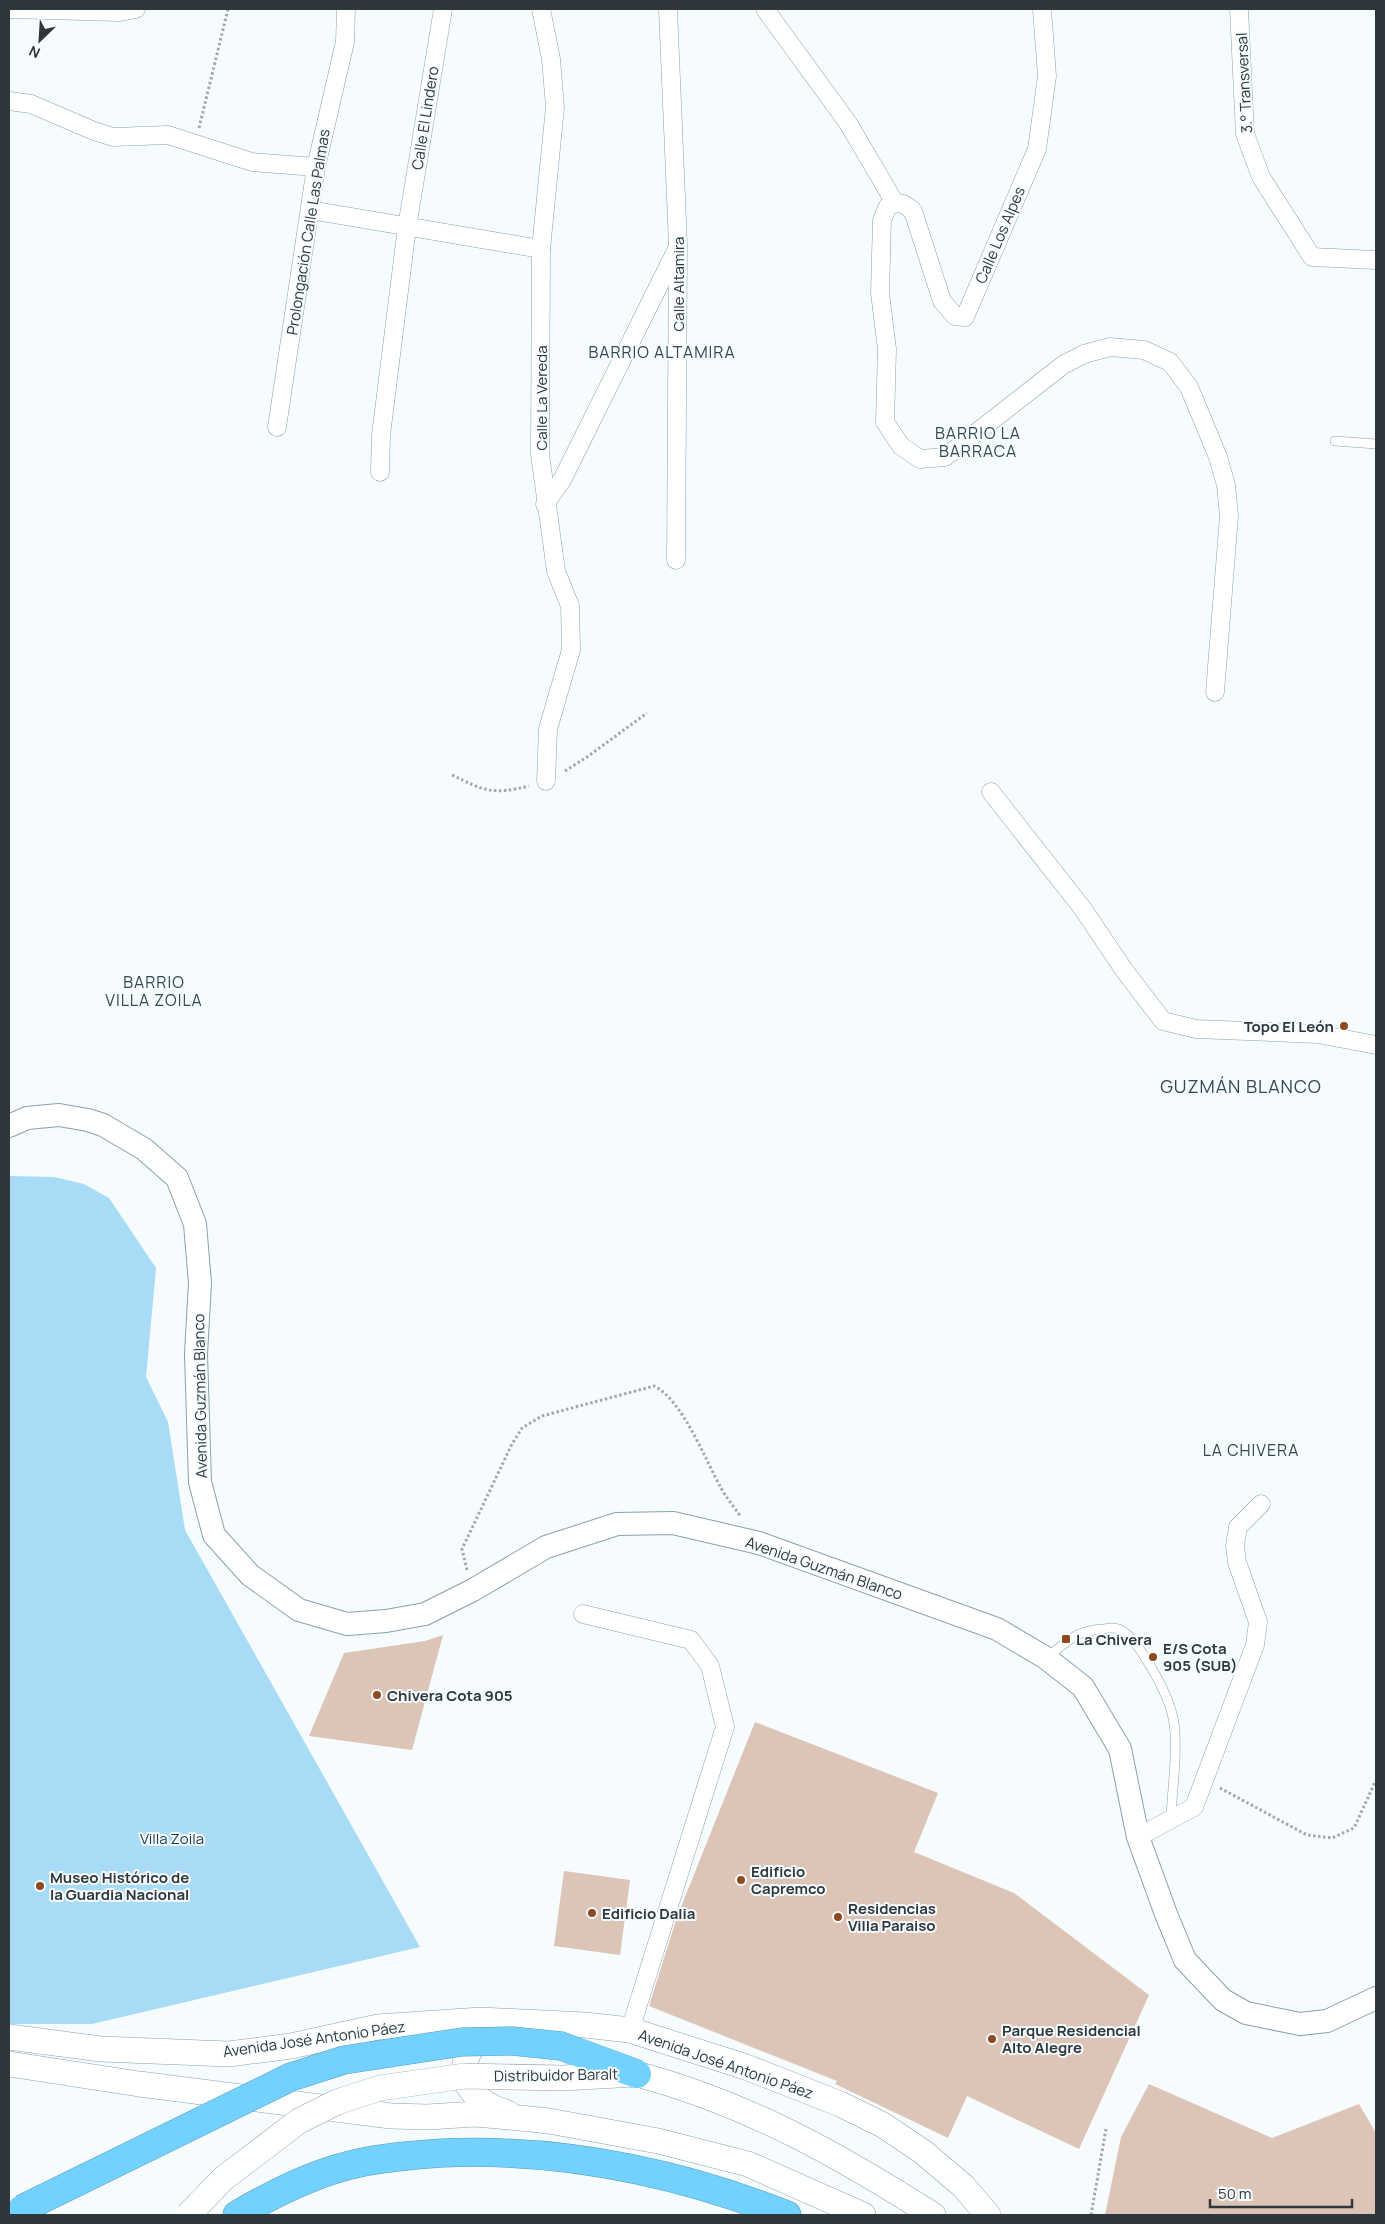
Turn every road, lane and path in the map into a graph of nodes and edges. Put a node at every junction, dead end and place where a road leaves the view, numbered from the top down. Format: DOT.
graph roads {
  1 [pos="9,9"];
  2 [pos="228,9"];
  3 [pos="346,9"];
  4 [pos="444,9"];
  5 [pos="541,9"];
  6 [pos="668,9"];
  7 [pos="765,9"];
  8 [pos="1042,9"];
  9 [pos="1239,9"];
  10 [pos="125,10"];
  11 [pos="9,101"];
  12 [pos="195,143"];
  13 [pos="316,167"];
  14 [pos="895,203"];
  15 [pos="310,210"];
  16 [pos="407,227"];
  17 [pos="678,245"];
  18 [pos="542,249"];
  19 [pos="1376,260"];
  20 [pos="277,427"];
  21 [pos="1335,440"];
  22 [pos="1376,444"];
  23 [pos="380,472"];
  24 [pos="546,504"];
  25 [pos="676,560"];
  26 [pos="1215,692"];
  27 [pos="546,782"];
  28 [pos="991,792"];
  29 [pos="1376,1045"];
  30 [pos="9,1126"];
  31 [pos="1261,1504"];
  32 [pos="758,1542"];
  33 [pos="473,1590"];
  34 [pos="583,1614"];
  35 [pos="1046,1658"];
  36 [pos="1204,1780"];
  37 [pos="1376,1780"];
  38 [pos="1171,1819"];
  39 [pos="1138,1837"];
  40 [pos="1376,1998"];
  41 [pos="529,2022"];
  42 [pos="630,2030"];
  43 [pos="9,2037"];
  44 [pos="9,2064"];
  45 [pos="638,2074"];
  46 [pos="530,2119"];
  47 [pos="1106,2130"];
  48 [pos="10,2215"];
  49 [pos="188,2215"];
  50 [pos="237,2215"];
  51 [pos="787,2215"];
  52 [pos="863,2215"];
  53 [pos="933,2215"];
  54 [pos="988,2215"];
  55 [pos="1091,2215"];
  1 -- 10 [label="street"];
  2 -- 12 [label="path"];
  3 -- 13 [label="street, Prolongación Calle Las Palmas"];
  4 -- 16 [label="street, Calle El Lindero"];
  5 -- 18 [label="street, Calle La Vereda"];
  6 -- 17 [label="street, Calle Altamira"];
  7 -- 14 [label="street"];
  8 -- 14 [label="street, Calle Los Alpes"];
  9 -- 19 [label="street, 3.° Transversal"];
  11 -- 12 [label="street"];
  12 -- 13 [label="street"];
  13 -- 15 [label="street, Prolongación Calle Las Palmas"];
  14 -- 26 [label="street"];
  15 -- 16 [label="street"];
  15 -- 20 [label="street, Prolongación Calle Las Palmas"];
  16 -- 18 [label="street"];
  16 -- 23 [label="street, Calle El Lindero"];
  17 -- 24 [label="street"];
  17 -- 25 [label="street, Calle Altamira"];
  18 -- 24 [label="street, Calle La Vereda"];
  21 -- 22 [label="lane"];
  24 -- 27 [label="street, Calle La Vereda"];
  28 -- 29 [label="street"];
  30 -- 33 [label="street, Avenida Guzmán Blanco"];
  31 -- 36 [label="street"];
  32 -- 33 [label="street, Avenida Guzmán Blanco"];
  32 -- 33 [label="path"];
  32 -- 35 [label="street, Avenida Guzmán Blanco"];
  34 -- 42 [label="street"];
  35 -- 38 [label="lane"];
  35 -- 39 [label="street, Avenida Guzmán Blanco"];
  36 -- 37 [label="path"];
  36 -- 38 [label="street"];
  38 -- 39 [label="street"];
  39 -- 40 [label="street, Avenida Guzmán Blanco"];
  41 -- 42 [label="main road, Avenida José Antonio Páez"];
  41 -- 43 [label="main road, Avenida José Antonio Páez"];
  41 -- 46 [label="main road"];
  42 -- 54 [label="main road, Avenida José Antonio Páez"];
  44 -- 46 [label="main road"];
  45 -- 48 [label="highway, bridge"];
  45 -- 49 [label="main road, Distribuidor Baralt, bridge"];
  45 -- 53 [label="main road, Distribuidor Baralt"];
  46 -- 52 [label="main road"];
  47 -- 55 [label="path"];
  50 -- 51 [label="highway"];
}
